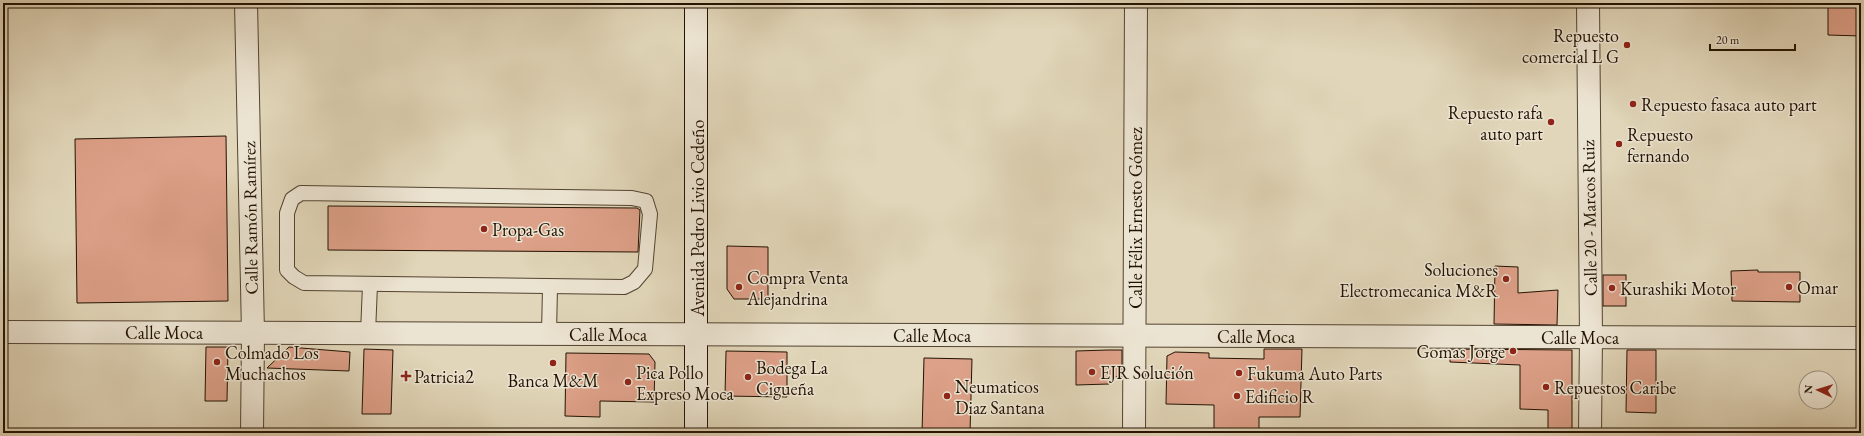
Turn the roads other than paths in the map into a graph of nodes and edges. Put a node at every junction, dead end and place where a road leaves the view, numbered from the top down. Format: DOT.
graph roads {
  1 [pos="246,3"];
  2 [pos="696,3"];
  3 [pos="1136,3"];
  4 [pos="1588,3"];
  5 [pos="370,285"];
  6 [pos="550,287"];
  7 [pos="3,332"];
  8 [pos="253,332"];
  9 [pos="368,333"];
  10 [pos="549,334"];
  11 [pos="697,335"];
  12 [pos="1135,335"];
  13 [pos="1591,337"];
  14 [pos="1861,338"];
  15 [pos="252,433"];
  16 [pos="696,433"];
  17 [pos="1134,433"];
  18 [pos="1590,433"];
  1 -- 8 [label="street, Calle Ramón Ramírez"];
  2 -- 11 [label="street, Avenida Pedro Livio Cedeño"];
  3 -- 12 [label="street, Calle Félix Ernesto Gómez"];
  4 -- 13 [label="street, Calle 20 - Marcos Ruiz"];
  5 -- 6 [label="lane"];
  5 -- 6 [label="lane"];
  5 -- 9 [label="lane"];
  6 -- 10 [label="lane"];
  7 -- 8 [label="street, Calle Moca"];
  8 -- 9 [label="street, Calle Moca"];
  8 -- 15 [label="street, Calle Ramón Ramírez"];
  9 -- 10 [label="street, Calle Moca"];
  10 -- 11 [label="street, Calle Moca"];
  11 -- 12 [label="street, Calle Moca"];
  11 -- 16 [label="street, Avenida Pedro Livio Cedeño"];
  12 -- 13 [label="street, Calle Moca"];
  12 -- 17 [label="street, Calle Félix Ernesto Gómez"];
  13 -- 14 [label="street, Calle Moca"];
  13 -- 18 [label="street, Calle 20 - Marcos Ruiz"];
}
